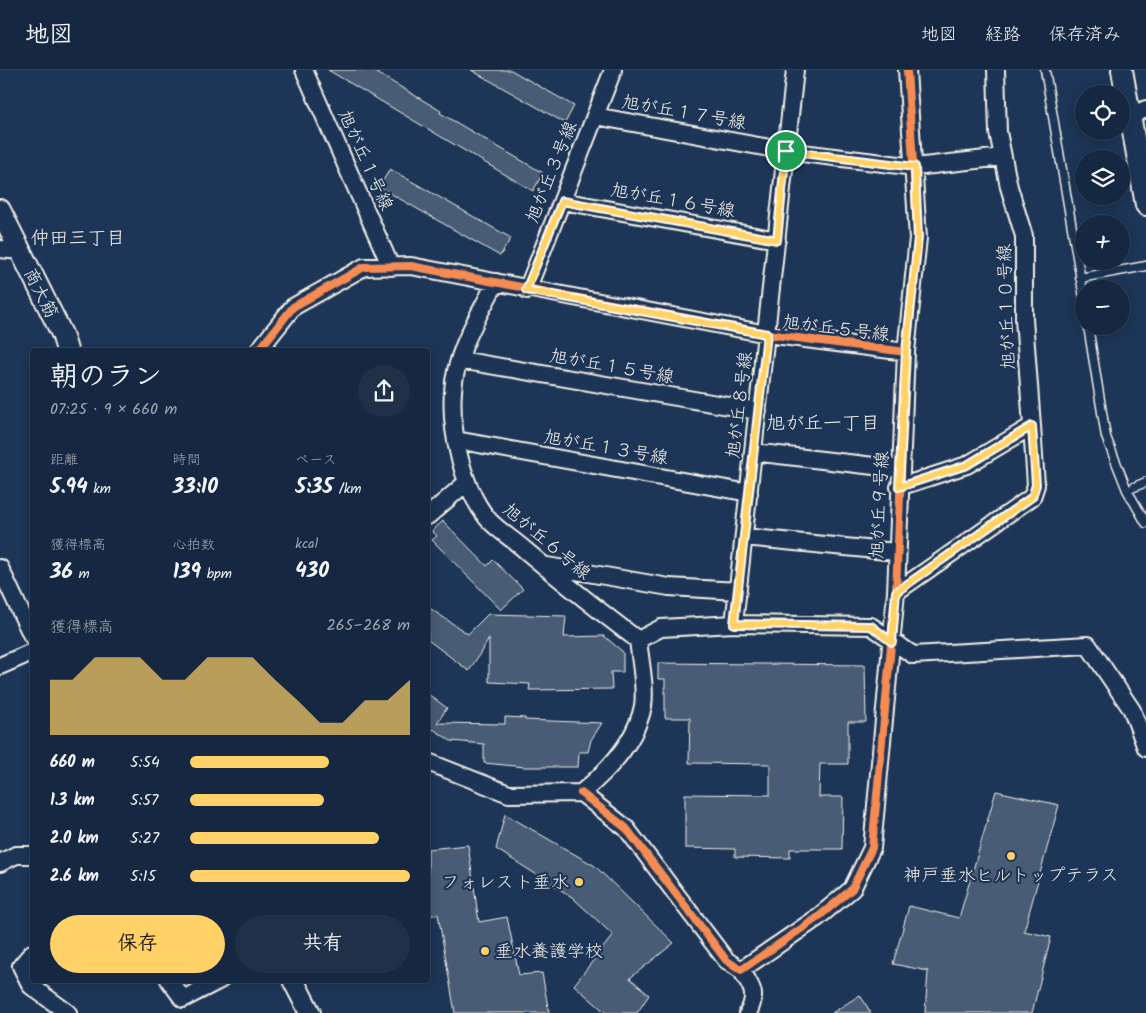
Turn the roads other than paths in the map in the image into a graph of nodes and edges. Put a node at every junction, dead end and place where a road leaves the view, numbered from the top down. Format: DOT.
graph roads {
  1 [pos="304,70"];
  2 [pos="614,70"];
  3 [pos="795,70"];
  4 [pos="908,70"];
  5 [pos="996,70"];
  6 [pos="1045,70"];
  7 [pos="1122,70"];
  8 [pos="1138,112"];
  9 [pos="595,116"];
  10 [pos="786,151"];
  11 [pos="1003,157"];
  12 [pos="915,167"];
  13 [pos="562,201"];
  14 [pos="1146,205"];
  15 [pos="0,210"];
  16 [pos="777,240"];
  17 [pos="0,249"];
  18 [pos="20,251"];
  19 [pos="391,266"];
  20 [pos="1146,266"];
  21 [pos="1080,278"];
  22 [pos="496,282"];
  23 [pos="526,290"];
  24 [pos="767,334"];
  25 [pos="1089,335"];
  26 [pos="66,348"];
  27 [pos="261,348"];
  28 [pos="906,352"];
  29 [pos="460,360"];
  30 [pos="758,411"];
  31 [pos="1032,426"];
  32 [pos="456,440"];
  33 [pos="753,452"];
  34 [pos="900,469"];
  35 [pos="467,482"];
  36 [pos="1146,482"];
  37 [pos="899,487"];
  38 [pos="1134,487"];
  39 [pos="749,493"];
  40 [pos="430,514"];
  41 [pos="1146,523"];
  42 [pos="744,536"];
  43 [pos="896,552"];
  44 [pos="544,566"];
  45 [pos="0,568"];
  46 [pos="738,591"];
  47 [pos="896,592"];
  48 [pos="734,624"];
  49 [pos="30,632"];
  50 [pos="638,640"];
  51 [pos="892,642"];
  52 [pos="30,653"];
  53 [pos="0,666"];
  54 [pos="1146,748"];
  55 [pos="430,763"];
  56 [pos="581,793"];
  57 [pos="30,855"];
  58 [pos="0,863"];
  59 [pos="30,955"];
  60 [pos="741,970"];
  61 [pos="171,983"];
  62 [pos="214,983"];
  63 [pos="295,983"];
  64 [pos="68,1013"];
  65 [pos="310,1013"];
  66 [pos="748,1013"];
  1 -- 19 [label="street, 旭が丘１号線"];
  2 -- 9 [label="street, 旭が丘３号線"];
  3 -- 10 [label="street, 旭が丘８号線"];
  4 -- 12 [label="street, 旭が丘９号線"];
  5 -- 11 [label="street, 旭が丘１０号線"];
  6 -- 21 [label="lane"];
  7 -- 8 [label="street"];
  8 -- 14 [label="street"];
  9 -- 10 [label="street, 旭が丘１７号線"];
  9 -- 13 [label="street, 旭が丘３号線"];
  10 -- 12 [label="street, 旭が丘１７号線"];
  10 -- 16 [label="street, 旭が丘８号線"];
  11 -- 12 [label="street, 旭が丘１７号線"];
  11 -- 31 [label="street, 旭が丘１０号線"];
  12 -- 28 [label="street, 旭が丘９号線"];
  13 -- 16 [label="street, 旭が丘１６号線"];
  13 -- 23 [label="street, 旭が丘３号線"];
  15 -- 18 [label="street, 商大筋"];
  16 -- 24 [label="street, 旭が丘８号線"];
  17 -- 18 [label="street"];
  18 -- 26 [label="street, 商大筋"];
  19 -- 22 [label="street, 旭が丘５号線"];
  19 -- 27 [label="street, 旭が丘５号線"];
  20 -- 21 [label="lane"];
  22 -- 23 [label="street, 旭が丘５号線"];
  22 -- 29 [label="street, 旭が丘６号線"];
  23 -- 24 [label="street, 旭が丘５号線"];
  24 -- 28 [label="street, 旭が丘５号線"];
  24 -- 30 [label="street, 旭が丘８号線"];
  25 -- 41 [label="lane"];
  28 -- 34 [label="street, 旭が丘９号線"];
  29 -- 30 [label="street, 旭が丘１５号線"];
  29 -- 32 [label="street, 旭が丘６号線"];
  30 -- 33 [label="street, 旭が丘８号線"];
  31 -- 37 [label="street"];
  31 -- 47 [label="street, 旭が丘１０号線"];
  32 -- 35 [label="street, 旭が丘６号線"];
  32 -- 39 [label="street, 旭が丘１３号線"];
  33 -- 34 [label="street"];
  33 -- 39 [label="street, 旭が丘８号線"];
  34 -- 37 [label="street, 旭が丘９号線"];
  35 -- 40 [label="street"];
  35 -- 44 [label="street, 旭が丘６号線"];
  36 -- 38 [label="lane"];
  37 -- 43 [label="street, 旭が丘９号線"];
  39 -- 42 [label="street, 旭が丘８号線"];
  42 -- 43 [label="street"];
  42 -- 46 [label="street, 旭が丘８号線"];
  43 -- 47 [label="street, 旭が丘９号線"];
  44 -- 46 [label="street"];
  44 -- 50 [label="street, 旭が丘６号線"];
  45 -- 49 [label="street"];
  46 -- 48 [label="street, 旭が丘８号線"];
  47 -- 51 [label="street, 旭が丘９号線"];
  48 -- 50 [label="street"];
  48 -- 51 [label="street"];
  50 -- 56 [label="street"];
  51 -- 54 [label="street"];
  51 -- 60 [label="street, 旭が丘９号線"];
  52 -- 53 [label="street"];
  55 -- 56 [label="street"];
  56 -- 60 [label="street"];
  57 -- 58 [label="street"];
  59 -- 64 [label="street"];
  60 -- 66 [label="street"];
  61 -- 62 [label="street"];
  63 -- 65 [label="street"];
}
